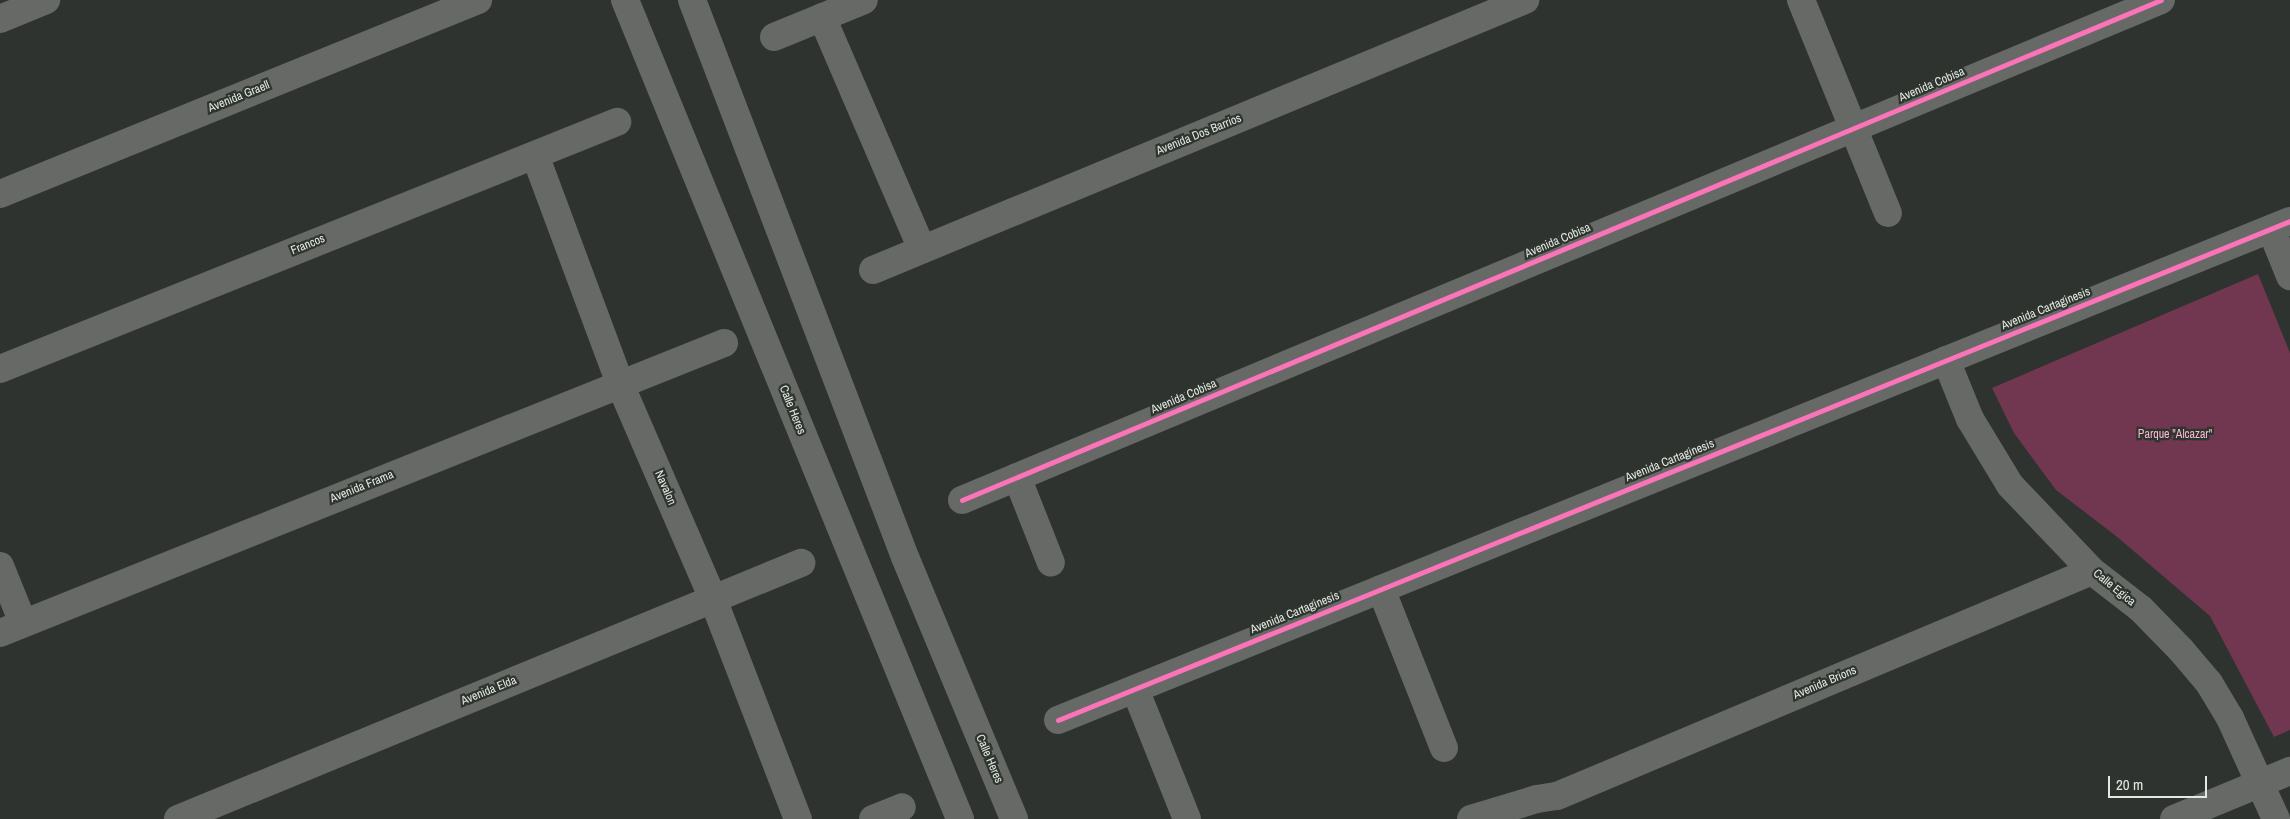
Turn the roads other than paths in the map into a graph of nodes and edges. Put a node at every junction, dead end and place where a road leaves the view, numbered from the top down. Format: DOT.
graph roads {
  1 [pos="46,0"];
  2 [pos="478,0"];
  3 [pos="625,0"];
  4 [pos="692,0"];
  5 [pos="864,0"];
  6 [pos="1524,0"];
  7 [pos="1802,0"];
  8 [pos="2161,0"];
  9 [pos="822,17"];
  10 [pos="0,19"];
  11 [pos="774,38"];
  12 [pos="617,122"];
  13 [pos="1854,128"];
  14 [pos="535,155"];
  15 [pos="0,194"];
  16 [pos="1888,213"];
  17 [pos="2280,225"];
  18 [pos="922,249"];
  19 [pos="873,270"];
  20 [pos="2290,276"];
  21 [pos="724,343"];
  22 [pos="1946,360"];
  23 [pos="0,369"];
  24 [pos="620,384"];
  25 [pos="1017,477"];
  26 [pos="962,500"];
  27 [pos="801,562"];
  28 [pos="1051,563"];
  29 [pos="0,566"];
  30 [pos="2092,571"];
  31 [pos="1381,589"];
  32 [pos="713,599"];
  33 [pos="12,628"];
  34 [pos="1135,689"];
  35 [pos="1058,720"];
  36 [pos="1444,748"];
  37 [pos="2290,771"];
  38 [pos="2262,783"];
  39 [pos="1557,796"];
  40 [pos="902,807"];
  41 [pos="178,819"];
  42 [pos="798,819"];
  43 [pos="873,819"];
  44 [pos="960,819"];
  45 [pos="1014,819"];
  46 [pos="1187,819"];
  47 [pos="1471,819"];
  48 [pos="1531,819"];
  49 [pos="2174,819"];
  50 [pos="2276,819"];
  1 -- 10 [label="street"];
  2 -- 15 [label="street, Avenida Graell"];
  3 -- 44 [label="street, Calle Heres"];
  4 -- 45 [label="street, Calle Heres"];
  5 -- 9 [label="street"];
  6 -- 18 [label="street, Avenida Dos Barrios"];
  7 -- 13 [label="street"];
  8 -- 13 [label="street, Avenida Cobisa"];
  9 -- 11 [label="street"];
  9 -- 18 [label="street"];
  12 -- 14 [label="street, Francos"];
  13 -- 16 [label="street"];
  13 -- 25 [label="street, Avenida Cobisa"];
  14 -- 23 [label="street, Francos"];
  14 -- 24 [label="street, Navalon"];
  17 -- 20 [label="street"];
  17 -- 22 [label="street, Avenida Cartaginesis"];
  18 -- 19 [label="street, Avenida Dos Barrios"];
  21 -- 24 [label="street, Avenida Frama"];
  22 -- 30 [label="street, Calle Egica"];
  22 -- 31 [label="street, Avenida Cartaginesis"];
  24 -- 32 [label="street, Navalon"];
  24 -- 33 [label="street, Avenida Frama"];
  25 -- 26 [label="street, Avenida Cobisa"];
  25 -- 28 [label="street"];
  27 -- 32 [label="street, Avenida Elda"];
  29 -- 33 [label="street"];
  30 -- 38 [label="street, Calle Egica"];
  30 -- 39 [label="street, Avenida Brions"];
  31 -- 34 [label="street, Avenida Cartaginesis"];
  31 -- 36 [label="street"];
  32 -- 41 [label="street, Avenida Elda"];
  32 -- 42 [label="street, Navalon"];
  34 -- 35 [label="street, Avenida Cartaginesis"];
  34 -- 46 [label="street"];
  37 -- 38 [label="street"];
  38 -- 49 [label="street"];
  38 -- 50 [label="street, Calle Egica"];
  39 -- 47 [label="street, Avenida Brions"];
  39 -- 48 [label="street, Avenida Brions"];
  40 -- 43 [label="street"];
}
